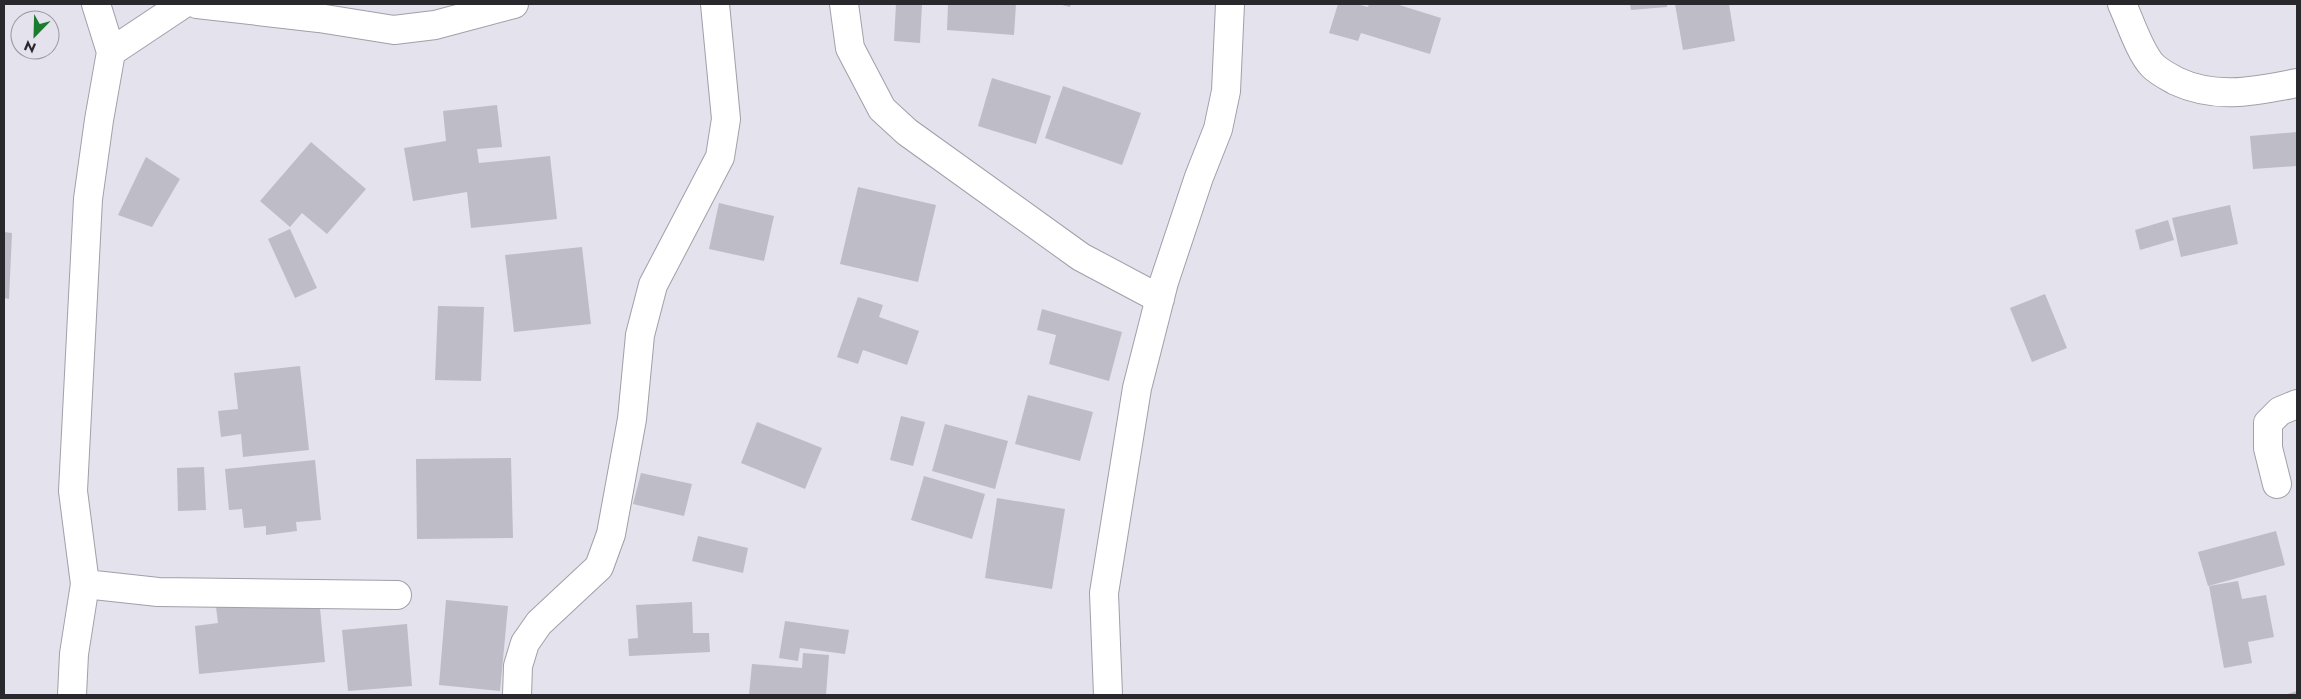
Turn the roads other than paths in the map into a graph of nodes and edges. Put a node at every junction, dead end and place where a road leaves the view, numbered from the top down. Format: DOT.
graph roads {
  1 [pos="96,4"];
  2 [pos="183,4"];
  3 [pos="198,4"];
  4 [pos="514,4"];
  5 [pos="715,4"];
  6 [pos="844,4"];
  7 [pos="1230,4"];
  8 [pos="2122,4"];
  9 [pos="111,52"];
  10 [pos="2297,83"];
  11 [pos="1160,299"];
  12 [pos="2297,404"];
  13 [pos="2277,484"];
  14 [pos="85,584"];
  15 [pos="397,595"];
  16 [pos="72,695"];
  17 [pos="517,695"];
  18 [pos="1108,695"];
  1 -- 9 [label="street"];
  2 -- 9 [label="street"];
  3 -- 4 [label="street"];
  5 -- 17 [label="street"];
  6 -- 11 [label="street"];
  7 -- 11 [label="street"];
  8 -- 10 [label="street"];
  9 -- 14 [label="street"];
  11 -- 18 [label="street"];
  12 -- 13 [label="street"];
  14 -- 15 [label="street"];
  14 -- 16 [label="street"];
}
